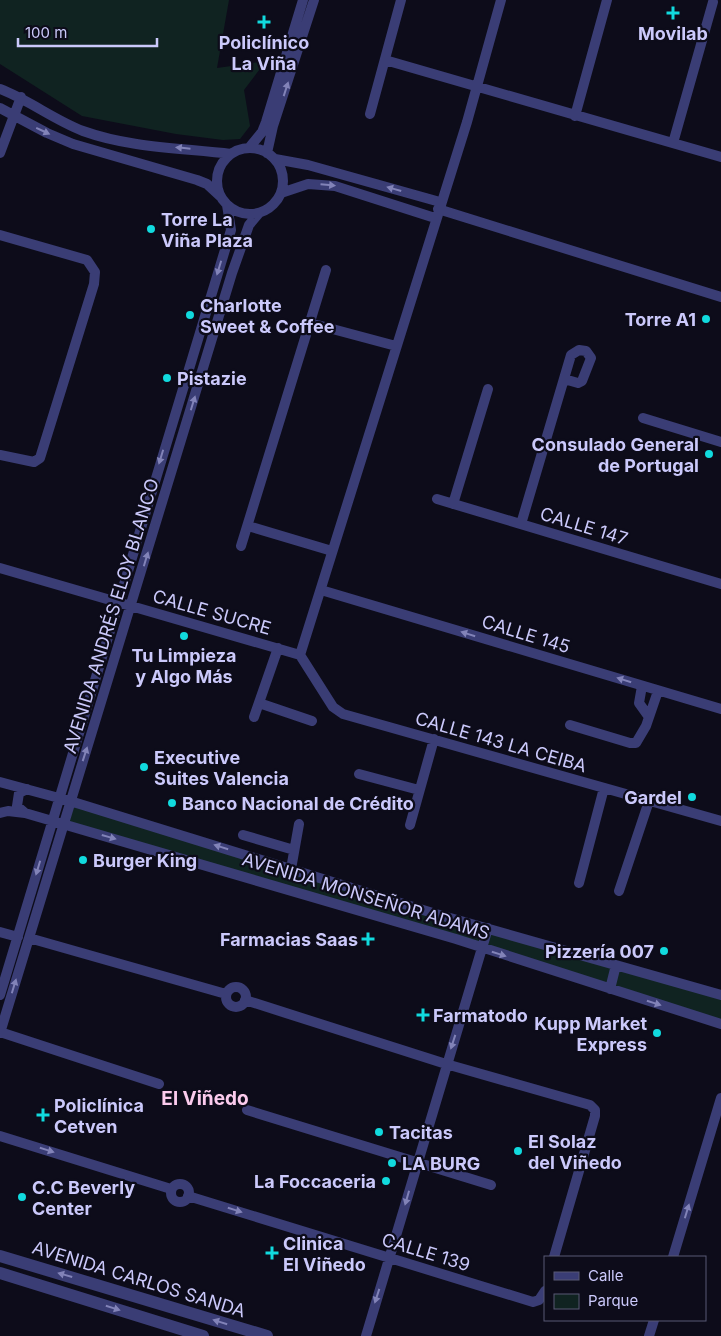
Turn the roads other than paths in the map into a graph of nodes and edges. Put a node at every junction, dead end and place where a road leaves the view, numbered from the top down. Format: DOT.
graph roads {
  1 [pos="304,0"];
  2 [pos="314,0"];
  3 [pos="401,0"];
  4 [pos="501,0"];
  5 [pos="608,0"];
  6 [pos="714,2"];
  7 [pos="385,60"];
  8 [pos="476,88"];
  9 [pos="0,89"];
  10 [pos="21,97"];
  11 [pos="0,108"];
  12 [pos="14,114"];
  13 [pos="370,114"];
  14 [pos="575,116"];
  15 [pos="673,143"];
  16 [pos="249,148"];
  17 [pos="0,153"];
  18 [pos="231,154"];
  19 [pos="271,156"];
  20 [pos="721,157"];
  21 [pos="281,194"];
  22 [pos="224,200"];
  23 [pos="438,210"];
  24 [pos="259,213"];
  25 [pos="0,235"];
  26 [pos="326,270"];
  27 [pos="721,297"];
  28 [pos="310,323"];
  29 [pos="396,346"];
  30 [pos="564,379"];
  31 [pos="488,389"];
  32 [pos="643,418"];
  33 [pos="721,442"];
  34 [pos="0,455"];
  35 [pos="437,499"];
  36 [pos="453,504"];
  37 [pos="521,524"];
  38 [pos="248,526"];
  39 [pos="241,546"];
  40 [pos="332,551"];
  41 [pos="0,568"];
  42 [pos="721,584"];
  43 [pos="321,590"];
  44 [pos="118,601"];
  45 [pos="132,606"];
  46 [pos="278,648"];
  47 [pos="300,655"];
  48 [pos="642,686"];
  49 [pos="658,690"];
  50 [pos="259,703"];
  51 [pos="721,709"];
  52 [pos="254,717"];
  53 [pos="649,717"];
  54 [pos="312,722"];
  55 [pos="570,725"];
  56 [pos="434,739"];
  57 [pos="359,774"];
  58 [pos="0,782"];
  59 [pos="604,788"];
  60 [pos="28,789"];
  61 [pos="419,790"];
  62 [pos="65,799"];
  63 [pos="649,801"];
  64 [pos="0,813"];
  65 [pos="25,813"];
  66 [pos="721,821"];
  67 [pos="57,822"];
  68 [pos="299,824"];
  69 [pos="410,825"];
  70 [pos="243,835"];
  71 [pos="294,850"];
  72 [pos="291,869"];
  73 [pos="579,883"];
  74 [pos="619,891"];
  75 [pos="488,928"];
  76 [pos="0,932"];
  77 [pos="18,936"];
  78 [pos="28,938"];
  79 [pos="482,948"];
  80 [pos="616,965"];
  81 [pos="610,989"];
  82 [pos="721,994"];
  83 [pos="0,995"];
  84 [pos="721,1024"];
  85 [pos="0,1032"];
  86 [pos="446,1064"];
  87 [pos="159,1084"];
  88 [pos="721,1098"];
  89 [pos="247,1110"];
  90 [pos="0,1136"];
  91 [pos="418,1160"];
  92 [pos="491,1185"];
  93 [pos="0,1256"];
  94 [pos="554,1256"];
  95 [pos="673,1256"];
  96 [pos="389,1257"];
  97 [pos="0,1273"];
  98 [pos="542,1295"];
  99 [pos="654,1321"];
  100 [pos="182,1333"];
  101 [pos="203,1336"];
  102 [pos="267,1336"];
  103 [pos="366,1336"];
  104 [pos="649,1336"];
  1 -- 16 [label="street"];
  19 -- 2 [label="street, one-way"];
  3 -- 7 [label="street"];
  4 -- 8 [label="street"];
  5 -- 14 [label="street"];
  6 -- 15 [label="street"];
  7 -- 8 [label="street"];
  7 -- 13 [label="street"];
  8 -- 14 [label="street"];
  8 -- 23 [label="street"];
  9 -- 10 [label="street"];
  10 -- 12 [label="street"];
  18 -- 10 [label="street, one-way"];
  11 -- 12 [label="street"];
  12 -- 17 [label="street"];
  12 -- 22 [label="street, one-way"];
  14 -- 15 [label="street"];
  15 -- 20 [label="street"];
  16 -- 18 [label="street"];
  16 -- 19 [label="street"];
  18 -- 22 [label="street"];
  19 -- 21 [label="street"];
  23 -- 19 [label="street, one-way"];
  21 -- 23 [label="street, one-way"];
  21 -- 24 [label="street"];
  22 -- 24 [label="street"];
  22 -- 44 [label="street, AVENIDA ANDRÉS ELOY BLANCO, one-way"];
  23 -- 27 [label="street"];
  23 -- 29 [label="street"];
  45 -- 24 [label="street, AVENIDA ANDRÉS ELOY BLANCO, one-way"];
  25 -- 34 [label="street"];
  26 -- 28 [label="street"];
  28 -- 29 [label="street"];
  28 -- 38 [label="street"];
  29 -- 40 [label="street"];
  30 -- 37 [label="street"];
  31 -- 36 [label="street"];
  32 -- 33 [label="street"];
  35 -- 36 [label="street, CALLE 147"];
  36 -- 37 [label="street, CALLE 147"];
  37 -- 42 [label="street, CALLE 147"];
  38 -- 39 [label="street"];
  38 -- 40 [label="street"];
  40 -- 43 [label="street"];
  41 -- 44 [label="street, CALLE SUCRE"];
  43 -- 47 [label="street"];
  48 -- 43 [label="street, CALLE 145, one-way"];
  44 -- 45 [label="street, CALLE SUCRE"];
  44 -- 62 [label="street, AVENIDA ANDRÉS ELOY BLANCO"];
  45 -- 46 [label="street, CALLE SUCRE"];
  62 -- 45 [label="street, AVENIDA ANDRÉS ELOY BLANCO, one-way"];
  46 -- 47 [label="street, CALLE SUCRE"];
  46 -- 50 [label="street"];
  47 -- 56 [label="street, CALLE 143 LA CEIBA"];
  48 -- 49 [label="street, CALLE 145"];
  48 -- 53 [label="street"];
  49 -- 51 [label="street, CALLE 145"];
  49 -- 53 [label="street"];
  50 -- 52 [label="street"];
  50 -- 54 [label="street"];
  53 -- 55 [label="street"];
  56 -- 59 [label="street, CALLE 143 LA CEIBA"];
  56 -- 61 [label="street"];
  57 -- 61 [label="street"];
  58 -- 60 [label="street, AVENIDA MONSEÑOR ADAMS"];
  59 -- 63 [label="street, CALLE 143 LA CEIBA"];
  59 -- 73 [label="street"];
  60 -- 62 [label="street, AVENIDA MONSEÑOR ADAMS"];
  60 -- 65 [label="street"];
  61 -- 69 [label="street"];
  62 -- 67 [label="street, AVENIDA ANDRÉS ELOY BLANCO"];
  72 -- 62 [label="street, AVENIDA MONSEÑOR ADAMS, one-way"];
  63 -- 66 [label="street, CALLE 143 LA CEIBA"];
  63 -- 74 [label="street"];
  64 -- 65 [label="street, AVENIDA MONSEÑOR ADAMS"];
  65 -- 67 [label="street, AVENIDA MONSEÑOR ADAMS"];
  67 -- 77 [label="street, AVENIDA ANDRÉS ELOY BLANCO, one-way"];
  67 -- 78 [label="street, AVENIDA ANDRÉS ELOY BLANCO"];
  67 -- 79 [label="street, AVENIDA MONSEÑOR ADAMS, one-way"];
  68 -- 71 [label="street"];
  70 -- 71 [label="street"];
  71 -- 72 [label="street"];
  72 -- 75 [label="street, AVENIDA MONSEÑOR ADAMS"];
  75 -- 79 [label="street"];
  75 -- 80 [label="street, AVENIDA MONSEÑOR ADAMS"];
  76 -- 77 [label="street"];
  77 -- 83 [label="street, AVENIDA ANDRÉS ELOY BLANCO"];
  85 -- 78 [label="street, AVENIDA ANDRÉS ELOY BLANCO, one-way"];
  78 -- 86 [label="street"];
  79 -- 81 [label="street, AVENIDA MONSEÑOR ADAMS, one-way"];
  79 -- 86 [label="street, one-way"];
  80 -- 81 [label="street"];
  80 -- 82 [label="street, AVENIDA MONSEÑOR ADAMS"];
  81 -- 84 [label="street, AVENIDA MONSEÑOR ADAMS, one-way"];
  85 -- 87 [label="street"];
  86 -- 91 [label="street"];
  86 -- 94 [label="street"];
  95 -- 88 [label="street, one-way"];
  89 -- 91 [label="street"];
  90 -- 96 [label="street, CALLE 139, one-way"];
  91 -- 92 [label="street"];
  91 -- 96 [label="street, one-way"];
  102 -- 93 [label="street, AVENIDA CARLOS SANDA, one-way"];
  96 -- 98 [label="street, CALLE 139"];
  96 -- 103 [label="street, one-way"];
  97 -- 100 [label="street, AVENIDA CARLOS SANDA, one-way"];
  99 -- 104 [label="street"];
  100 -- 101 [label="street, AVENIDA CARLOS SANDA"];
}
